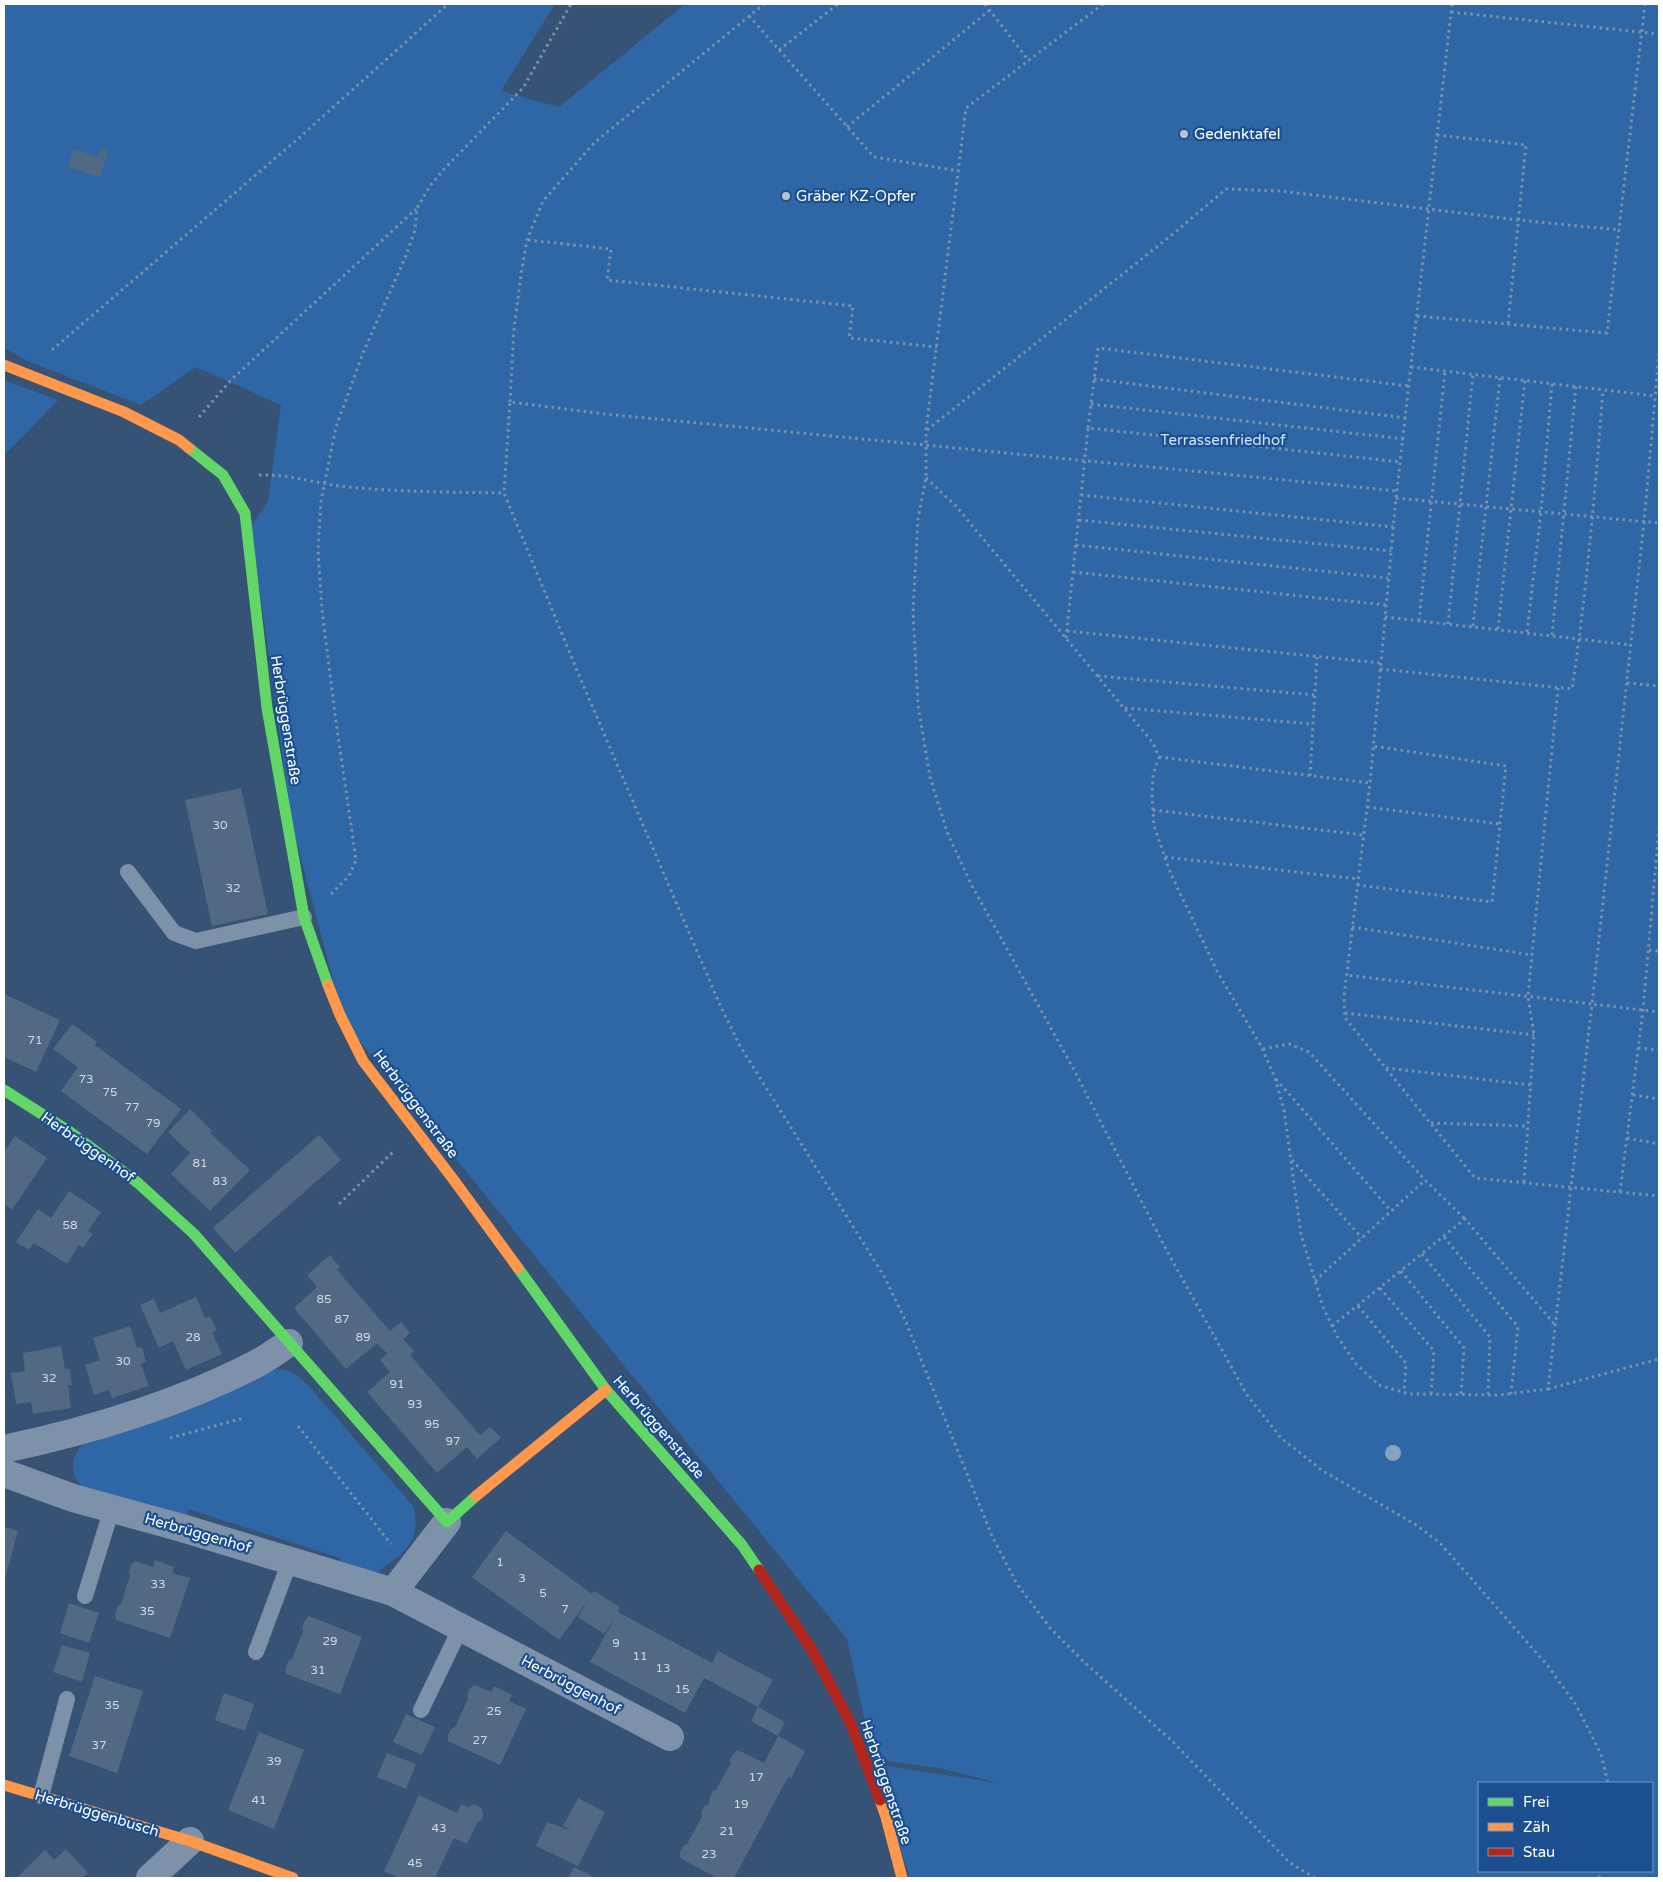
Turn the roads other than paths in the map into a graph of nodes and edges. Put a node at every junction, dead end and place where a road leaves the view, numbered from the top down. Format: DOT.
graph roads {
  1 [pos="4,365"];
  2 [pos="128,872"];
  3 [pos="304,917"];
  4 [pos="4,1090"];
  5 [pos="289,1343"];
  6 [pos="606,1390"];
  7 [pos="4,1449"];
  8 [pos="4,1474"];
  9 [pos="112,1508"];
  10 [pos="447,1522"];
  11 [pos="290,1561"];
  12 [pos="393,1592"];
  13 [pos="85,1596"];
  14 [pos="461,1627"];
  15 [pos="256,1652"];
  16 [pos="67,1699"];
  17 [pos="421,1710"];
  18 [pos="670,1737"];
  19 [pos="4,1785"];
  20 [pos="41,1796"];
  21 [pos="190,1841"];
  22 [pos="150,1878"];
  23 [pos="293,1878"];
  24 [pos="902,1878"];
  1 -- 3 [label="street, Herbrüggenstraße"];
  2 -- 3 [label="lane"];
  3 -- 6 [label="street, Herbrüggenstraße"];
  4 -- 5 [label="street, Herbrüggenhof"];
  5 -- 7 [label="street"];
  5 -- 10 [label="street, Herbrüggenhof"];
  6 -- 10 [label="street"];
  6 -- 24 [label="street, Herbrüggenstraße"];
  8 -- 9 [label="street, Herbrüggenhof"];
  9 -- 11 [label="street, Herbrüggenhof"];
  9 -- 13 [label="lane"];
  10 -- 12 [label="street"];
  11 -- 12 [label="street, Herbrüggenhof"];
  11 -- 15 [label="lane"];
  12 -- 14 [label="street, Herbrüggenhof"];
  14 -- 17 [label="lane"];
  14 -- 18 [label="street, Herbrüggenhof"];
  16 -- 20 [label="lane"];
  19 -- 20 [label="street, Herbrüggenbusch"];
  20 -- 21 [label="street, Herbrüggenbusch"];
  21 -- 22 [label="street"];
  21 -- 23 [label="street, Herbrüggenbusch"];
}
